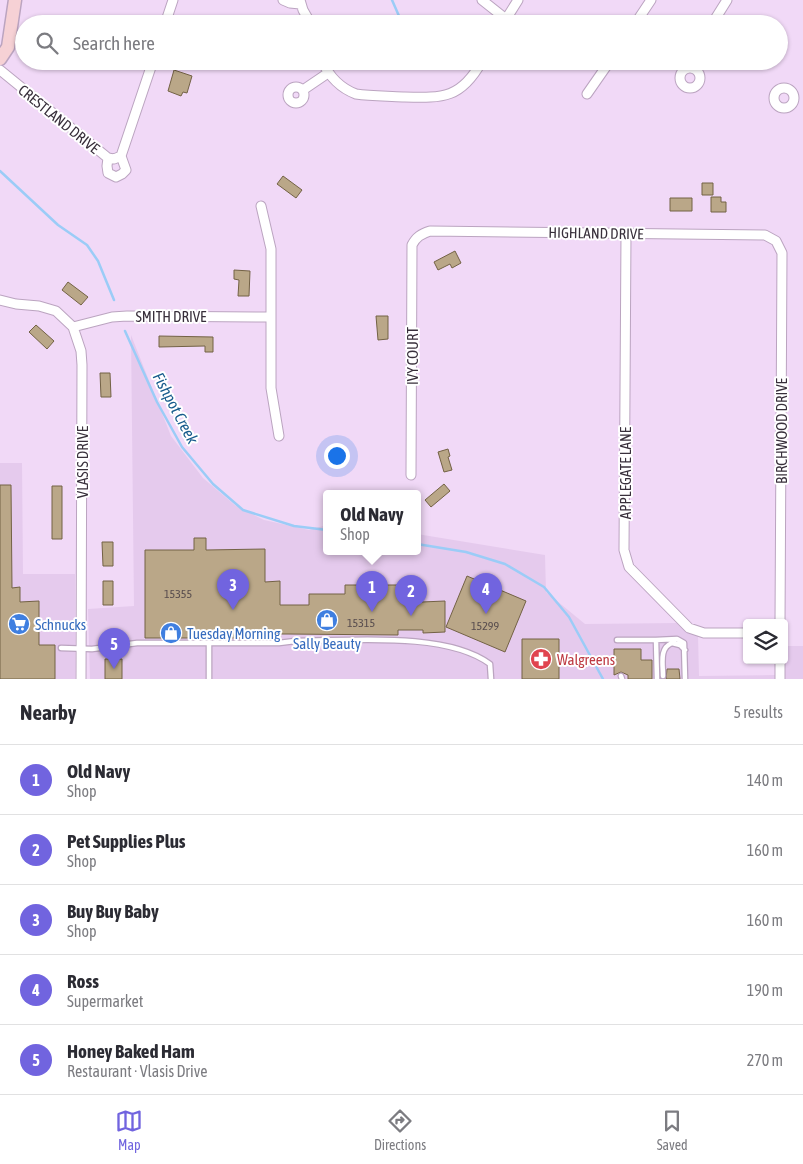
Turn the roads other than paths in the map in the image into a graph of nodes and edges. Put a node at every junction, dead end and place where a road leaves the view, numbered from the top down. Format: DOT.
graph roads {
  1 [pos="15,0"];
  2 [pos="173,0"];
  3 [pos="283,0"];
  4 [pos="482,0"];
  5 [pos="518,0"];
  6 [pos="651,0"];
  7 [pos="727,0"];
  8 [pos="300,2"];
  9 [pos="168,15"];
  10 [pos="306,15"];
  11 [pos="498,15"];
  12 [pos="509,15"];
  13 [pos="641,15"];
  14 [pos="718,15"];
  15 [pos="0,60"];
  16 [pos="0,70"];
  17 [pos="149,70"];
  18 [pos="326,70"];
  19 [pos="476,70"];
  20 [pos="604,70"];
  21 [pos="328,73"];
  22 [pos="303,90"];
  23 [pos="587,94"];
  24 [pos="121,156"];
  25 [pos="108,158"];
  26 [pos="261,206"];
  27 [pos="626,234"];
  28 [pos="416,238"];
  29 [pos="776,241"];
  30 [pos="0,300"];
  31 [pos="270,317"];
  32 [pos="73,327"];
  33 [pos="279,436"];
  34 [pos="411,475"];
  35 [pos="780,619"];
  36 [pos="743,633"];
  37 [pos="616,640"];
  38 [pos="656,640"];
  39 [pos="209,643"];
  40 [pos="61,648"];
  41 [pos="81,649"];
  42 [pos="685,650"];
  43 [pos="780,664"];
  44 [pos="663,676"];
  45 [pos="81,679"];
  46 [pos="209,679"];
  47 [pos="491,679"];
  48 [pos="657,679"];
  49 [pos="685,679"];
  50 [pos="780,679"];
  1 -- 15 [label="street"];
  2 -- 9 [label="street"];
  3 -- 8 [label="street"];
  4 -- 11 [label="street"];
  5 -- 12 [label="street"];
  6 -- 13 [label="street"];
  7 -- 14 [label="street"];
  8 -- 10 [label="street"];
  16 -- 25 [label="street, CRESTLAND DRIVE"];
  17 -- 24 [label="street"];
  18 -- 21 [label="street"];
  19 -- 21 [label="street"];
  20 -- 23 [label="street"];
  21 -- 22 [label="street"];
  24 -- 25 [label="street, CRESTLAND DRIVE"];
  24 -- 25 [label="street"];
  26 -- 31 [label="street"];
  27 -- 28 [label="street, HIGHLAND DRIVE"];
  27 -- 29 [label="street, HIGHLAND DRIVE"];
  27 -- 36 [label="street, APPLEGATE LANE"];
  28 -- 34 [label="street, IVY COURT"];
  29 -- 35 [label="street, BIRCHWOOD DRIVE"];
  30 -- 32 [label="street"];
  31 -- 32 [label="street, SMITH DRIVE"];
  31 -- 33 [label="street"];
  32 -- 41 [label="street, VLASIS DRIVE"];
  37 -- 38 [label="lane"];
  38 -- 42 [label="lane"];
  38 -- 48 [label="lane"];
  39 -- 41 [label="lane"];
  39 -- 46 [label="lane"];
  39 -- 47 [label="lane"];
  40 -- 41 [label="lane"];
  41 -- 45 [label="street, VLASIS DRIVE"];
  42 -- 44 [label="lane"];
  42 -- 49 [label="lane"];
  43 -- 50 [label="street"];
}
